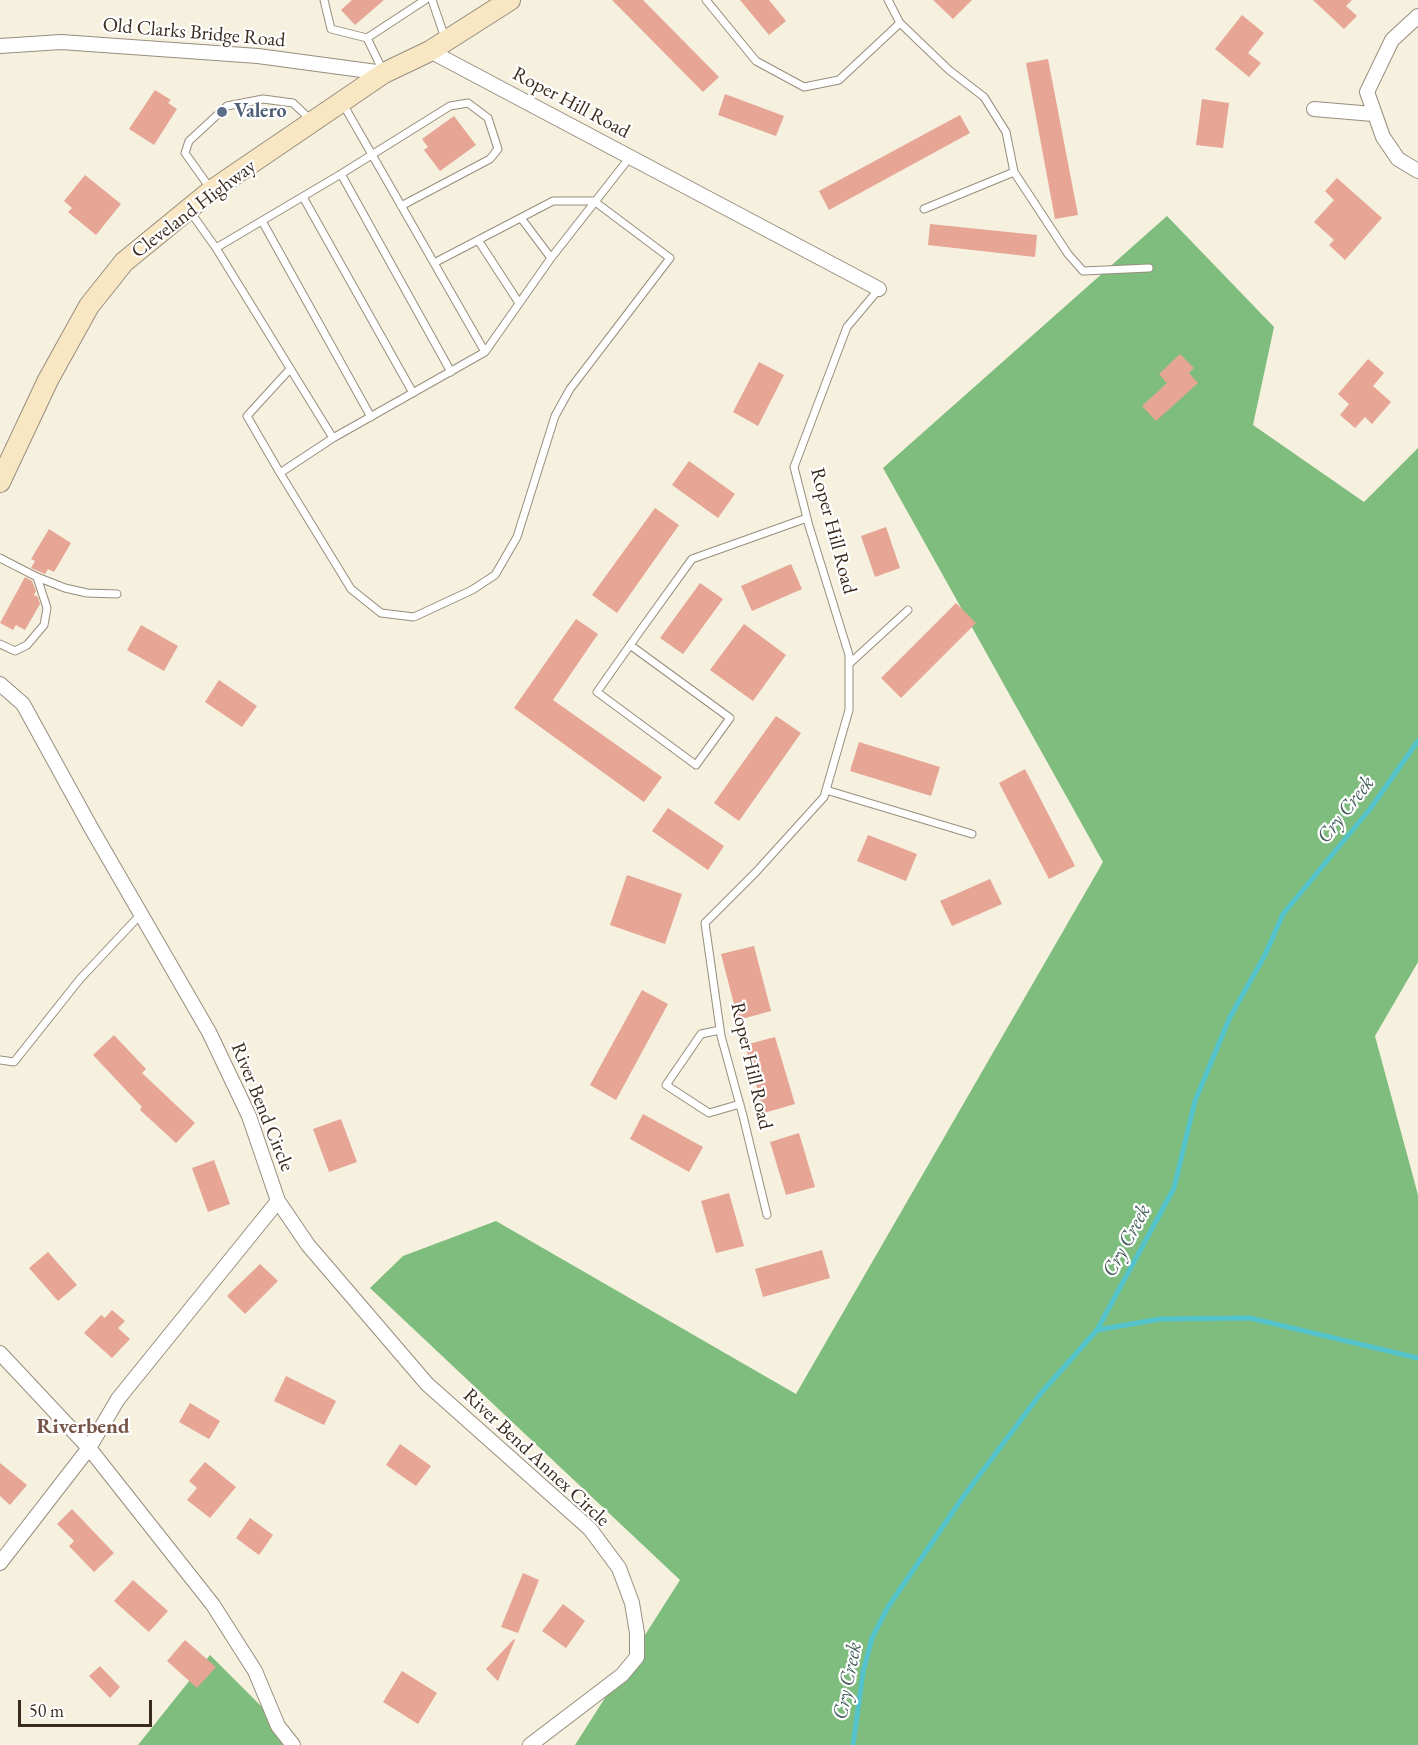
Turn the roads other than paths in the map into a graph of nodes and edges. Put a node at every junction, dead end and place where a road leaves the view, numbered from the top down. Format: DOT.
graph roads {
  1 [pos="324,0"];
  2 [pos="425,0"];
  3 [pos="432,0"];
  4 [pos="510,0"];
  5 [pos="706,0"];
  6 [pos="888,0"];
  7 [pos="1418,16"];
  8 [pos="900,23"];
  9 [pos="367,38"];
  10 [pos="0,46"];
  11 [pos="438,46"];
  12 [pos="384,73"];
  13 [pos="342,103"];
  14 [pos="1314,109"];
  15 [pos="1373,114"];
  16 [pos="313,122"];
  17 [pos="371,154"];
  18 [pos="630,156"];
  19 [pos="1418,171"];
  20 [pos="1014,172"];
  21 [pos="341,174"];
  22 [pos="212,190"];
  23 [pos="303,197"];
  24 [pos="594,201"];
  25 [pos="401,206"];
  26 [pos="188,208"];
  27 [pos="924,209"];
  28 [pos="521,218"];
  29 [pos="262,221"];
  30 [pos="478,240"];
  31 [pos="216,248"];
  32 [pos="551,258"];
  33 [pos="434,263"];
  34 [pos="1149,268"];
  35 [pos="879,289"];
  36 [pos="519,303"];
  37 [pos="485,352"];
  38 [pos="290,369"];
  39 [pos="451,372"];
  40 [pos="413,393"];
  41 [pos="371,417"];
  42 [pos="333,438"];
  43 [pos="280,473"];
  44 [pos="0,482"];
  45 [pos="807,518"];
  46 [pos="0,558"];
  47 [pos="37,577"];
  48 [pos="117,594"];
  49 [pos="908,610"];
  50 [pos="0,644"];
  51 [pos="630,645"];
  52 [pos="849,664"];
  53 [pos="0,684"];
  54 [pos="826,790"];
  55 [pos="972,834"];
  56 [pos="141,914"];
  57 [pos="720,1030"];
  58 [pos="0,1060"];
  59 [pos="740,1104"];
  60 [pos="278,1201"];
  61 [pos="767,1215"];
  62 [pos="0,1353"];
  63 [pos="89,1448"];
  64 [pos="0,1563"];
  65 [pos="293,1745"];
  66 [pos="530,1745"];
  1 -- 9 [label="lane"];
  2 -- 9 [label="lane"];
  3 -- 11 [label="lane"];
  4 -- 11 [label="main road, Cleveland Highway"];
  5 -- 8 [label="lane"];
  6 -- 8 [label="lane"];
  7 -- 15 [label="street"];
  8 -- 20 [label="lane"];
  9 -- 12 [label="lane"];
  10 -- 12 [label="street, Old Clarks Bridge Road"];
  11 -- 12 [label="main road, Cleveland Highway"];
  11 -- 18 [label="street, Roper Hill Road"];
  12 -- 13 [label="main road, Cleveland Highway"];
  13 -- 16 [label="main road, Cleveland Highway"];
  13 -- 17 [label="lane"];
  14 -- 15 [label="street"];
  15 -- 19 [label="street"];
  16 -- 22 [label="main road, Cleveland Highway"];
  16 -- 22 [label="lane"];
  17 -- 21 [label="lane"];
  17 -- 25 [label="lane"];
  17 -- 25 [label="lane"];
  18 -- 24 [label="lane"];
  18 -- 35 [label="street, Roper Hill Road"];
  20 -- 27 [label="lane"];
  20 -- 34 [label="lane"];
  21 -- 23 [label="lane"];
  21 -- 39 [label="lane"];
  22 -- 26 [label="main road, Cleveland Highway"];
  23 -- 29 [label="lane"];
  23 -- 40 [label="lane"];
  24 -- 28 [label="lane"];
  24 -- 32 [label="lane"];
  24 -- 43 [label="lane"];
  25 -- 33 [label="lane"];
  26 -- 31 [label="lane"];
  26 -- 44 [label="main road, Cleveland Highway"];
  28 -- 30 [label="lane"];
  28 -- 32 [label="lane"];
  29 -- 31 [label="lane"];
  29 -- 41 [label="lane"];
  30 -- 33 [label="lane"];
  30 -- 36 [label="lane"];
  31 -- 38 [label="lane"];
  32 -- 36 [label="lane"];
  33 -- 37 [label="lane"];
  35 -- 45 [label="lane, Roper Hill Road"];
  36 -- 37 [label="lane"];
  37 -- 39 [label="lane"];
  38 -- 42 [label="lane"];
  38 -- 43 [label="lane"];
  39 -- 40 [label="lane"];
  40 -- 41 [label="lane"];
  41 -- 42 [label="lane"];
  42 -- 43 [label="lane"];
  45 -- 51 [label="lane"];
  45 -- 52 [label="lane, Roper Hill Road"];
  46 -- 47 [label="lane"];
  47 -- 48 [label="lane"];
  47 -- 50 [label="lane"];
  49 -- 52 [label="lane"];
  51 -- 51 [label="lane"];
  52 -- 54 [label="lane, Roper Hill Road"];
  53 -- 56 [label="street, River Bend Circle"];
  54 -- 55 [label="lane"];
  54 -- 57 [label="lane, Roper Hill Road"];
  56 -- 58 [label="lane"];
  56 -- 60 [label="street, River Bend Circle"];
  57 -- 59 [label="lane, Roper Hill Road"];
  57 -- 59 [label="lane"];
  59 -- 61 [label="lane, Roper Hill Road"];
  60 -- 63 [label="street, River Bend Circle"];
  60 -- 66 [label="street, River Bend Annex Circle"];
  62 -- 63 [label="street"];
  63 -- 64 [label="street, River Bend Circle"];
  63 -- 65 [label="street"];
}
